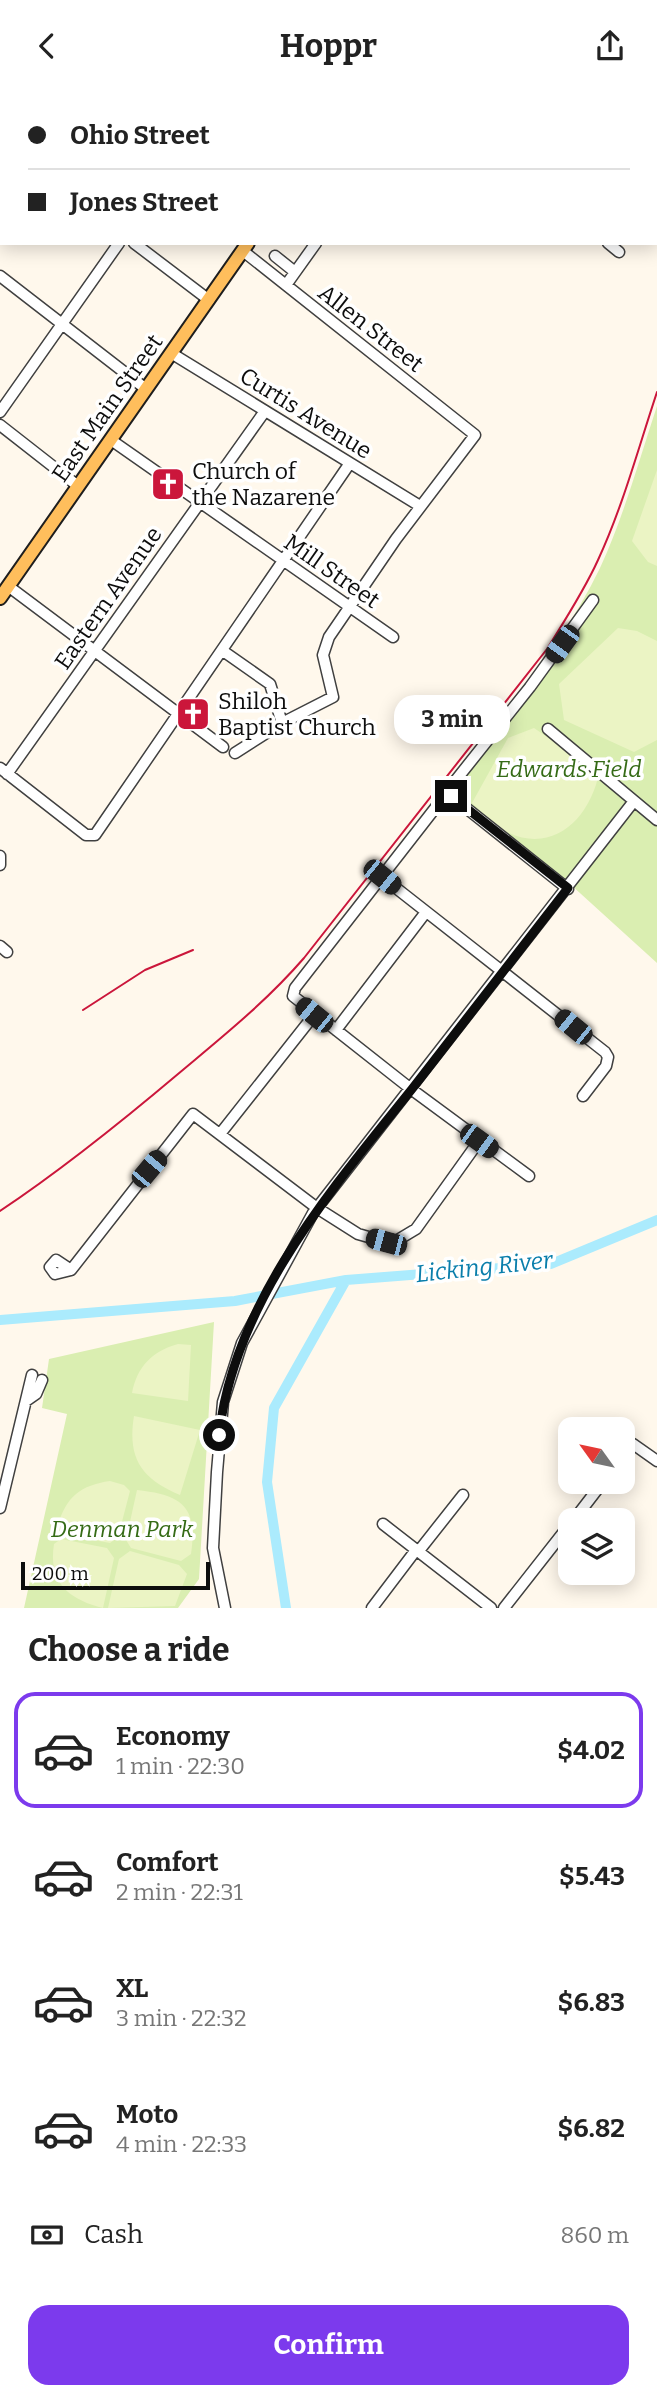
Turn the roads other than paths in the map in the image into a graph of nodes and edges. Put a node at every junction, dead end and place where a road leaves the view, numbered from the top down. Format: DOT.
graph roads {
  1 [pos="118,245"];
  2 [pos="137,245"];
  3 [pos="315,245"];
  4 [pos="610,245"];
  5 [pos="246,247"];
  6 [pos="619,252"];
  7 [pos="275,256"];
  8 [pos="295,272"];
  9 [pos="0,276"];
  10 [pos="286,285"];
  11 [pos="209,300"];
  12 [pos="62,324"];
  13 [pos="172,353"];
  14 [pos="146,389"];
  15 [pos="1,407"];
  16 [pos="265,411"];
  17 [pos="0,425"];
  18 [pos="111,440"];
  19 [pos="350,463"];
  20 [pos="78,486"];
  21 [pos="200,502"];
  22 [pos="420,506"];
  23 [pos="283,560"];
  24 [pos="4,583"];
  25 [pos="0,598"];
  26 [pos="593,600"];
  27 [pos="350,607"];
  28 [pos="393,637"];
  29 [pos="95,651"];
  30 [pos="223,651"];
  31 [pos="178,713"];
  32 [pos="282,723"];
  33 [pos="548,729"];
  34 [pos="223,747"];
  35 [pos="235,753"];
  36 [pos="4,771"];
  37 [pos="451,796"];
  38 [pos="634,801"];
  39 [pos="657,820"];
  40 [pos="0,856"];
  41 [pos="0,865"];
  42 [pos="382,877"];
  43 [pos="568,888"];
  44 [pos="426,912"];
  45 [pos="503,972"];
  46 [pos="314,1015"];
  47 [pos="335,1030"];
  48 [pos="411,1089"];
  49 [pos="583,1096"];
  50 [pos="220,1134"];
  51 [pos="479,1141"];
  52 [pos="529,1176"];
  53 [pos="317,1208"];
  54 [pos="71,1269"];
  55 [pos="37,1378"];
  56 [pos="635,1445"];
  57 [pos="657,1461"];
  58 [pos="463,1495"];
  59 [pos="0,1508"];
  60 [pos="383,1524"];
  61 [pos="558,1540"];
  62 [pos="417,1551"];
  63 [pos="225,1608"];
  64 [pos="372,1608"];
  65 [pos="492,1608"];
  66 [pos="504,1608"];
  1 -- 12 [label="street"];
  2 -- 11 [label="street"];
  3 -- 8 [label="street"];
  4 -- 6 [label="street"];
  5 -- 10 [label="street, Allen Street"];
  5 -- 11 [label="main road, East Main Street"];
  7 -- 8 [label="street"];
  8 -- 10 [label="street"];
  9 -- 12 [label="street"];
  10 -- 22 [label="street, Allen Street"];
  11 -- 13 [label="main road, East Main Street"];
  12 -- 14 [label="street"];
  12 -- 15 [label="street"];
  13 -- 14 [label="main road, East Main Street"];
  13 -- 16 [label="street, Curtis Avenue"];
  14 -- 18 [label="main road, East Main Street"];
  16 -- 19 [label="street, Curtis Avenue"];
  16 -- 21 [label="street, Eastern Avenue"];
  17 -- 20 [label="street"];
  18 -- 20 [label="main road, East Main Street"];
  18 -- 21 [label="street, Mill Street"];
  19 -- 22 [label="street, Curtis Avenue"];
  19 -- 23 [label="street"];
  20 -- 24 [label="main road, East Main Street"];
  21 -- 23 [label="street, Mill Street"];
  21 -- 29 [label="street, Eastern Avenue"];
  22 -- 27 [label="street"];
  23 -- 27 [label="street, Mill Street"];
  23 -- 30 [label="street"];
  24 -- 25 [label="main road, East Main Street"];
  24 -- 29 [label="street"];
  26 -- 37 [label="street"];
  27 -- 28 [label="street, Mill Street"];
  27 -- 32 [label="street"];
  29 -- 31 [label="street"];
  29 -- 36 [label="street, Eastern Avenue"];
  30 -- 31 [label="street"];
  30 -- 32 [label="street"];
  31 -- 34 [label="street"];
  31 -- 36 [label="street"];
  32 -- 35 [label="street"];
  33 -- 38 [label="street"];
  37 -- 42 [label="street"];
  37 -- 43 [label="street"];
  38 -- 39 [label="street"];
  38 -- 43 [label="street"];
  40 -- 41 [label="street"];
  42 -- 44 [label="street"];
  42 -- 46 [label="street"];
  43 -- 45 [label="street"];
  44 -- 45 [label="street"];
  44 -- 47 [label="street"];
  45 -- 48 [label="street"];
  45 -- 49 [label="street"];
  46 -- 47 [label="street"];
  46 -- 50 [label="street"];
  47 -- 48 [label="street"];
  48 -- 51 [label="street"];
  48 -- 53 [label="street"];
  50 -- 53 [label="street"];
  50 -- 54 [label="street"];
  51 -- 52 [label="street"];
  51 -- 53 [label="street"];
  53 -- 63 [label="street"];
  55 -- 59 [label="street"];
  56 -- 57 [label="street"];
  58 -- 62 [label="street"];
  60 -- 62 [label="street"];
  61 -- 66 [label="street"];
  62 -- 64 [label="street"];
  62 -- 65 [label="street"];
}
